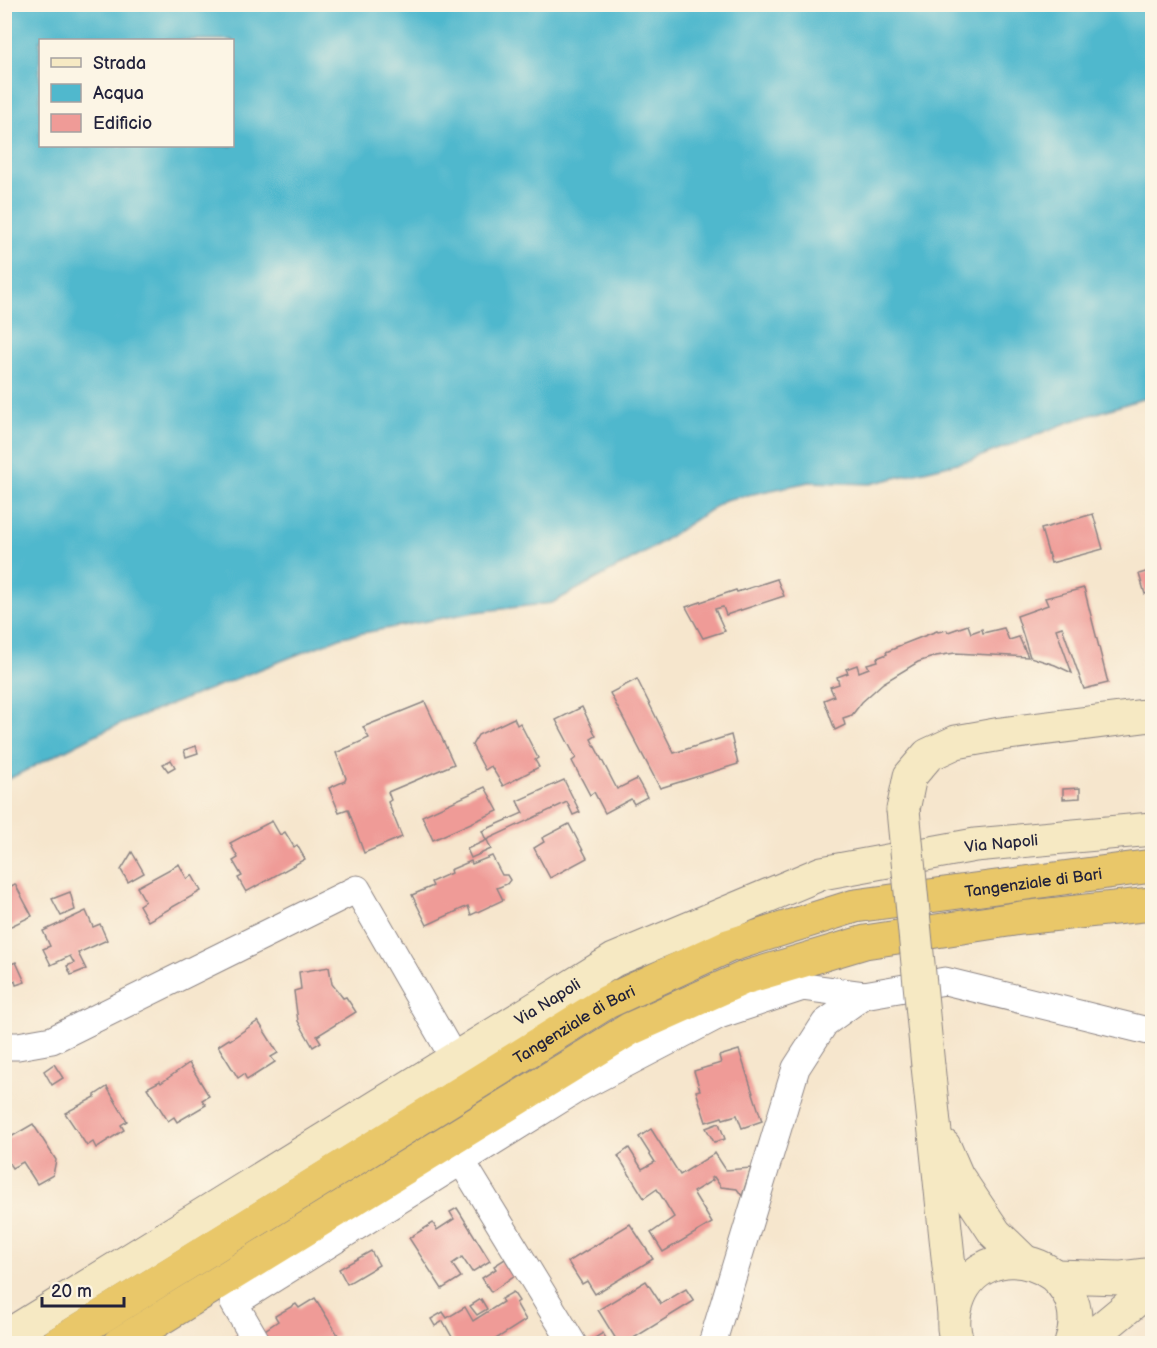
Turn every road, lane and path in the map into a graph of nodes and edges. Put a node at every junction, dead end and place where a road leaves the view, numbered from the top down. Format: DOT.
graph roads {
  1 [pos="1152,715"];
  2 [pos="1152,829"];
  3 [pos="1152,866"];
  4 [pos="1152,904"];
  5 [pos="1021,918"];
  6 [pos="1152,924"];
  7 [pos="864,996"];
  8 [pos="1152,1032"];
  9 [pos="4,1046"];
  10 [pos="454,1060"];
  11 [pos="933,1120"];
  12 [pos="462,1162"];
  13 [pos="1024,1261"];
  14 [pos="1152,1274"];
  15 [pos="1056,1276"];
  16 [pos="1152,1287"];
  17 [pos="956,1334"];
  18 [pos="4,1338"];
  19 [pos="57,1344"];
  20 [pos="119,1344"];
  21 [pos="258,1344"];
  22 [pos="573,1344"];
  23 [pos="712,1344"];
  24 [pos="1071,1344"];
  25 [pos="1083,1344"];
  1 -- 11 [label="street, bridge"];
  2 -- 10 [label="street, Via Napoli"];
  3 -- 19 [label="highway, Tangenziale di Bari"];
  4 -- 5 [label="highway, Tangenziale di Bari"];
  5 -- 6 [label="highway"];
  5 -- 20 [label="highway, Tangenziale di Bari"];
  7 -- 8 [label="street"];
  7 -- 12 [label="street"];
  7 -- 23 [label="street"];
  9 -- 10 [label="street"];
  10 -- 18 [label="street, Via Napoli"];
  11 -- 13 [label="street"];
  11 -- 17 [label="street"];
  12 -- 21 [label="street"];
  12 -- 22 [label="street"];
  13 -- 15 [label="street"];
  13 -- 17 [label="street"];
  14 -- 15 [label="street"];
  15 -- 24 [label="street"];
  16 -- 25 [label="street"];
}
